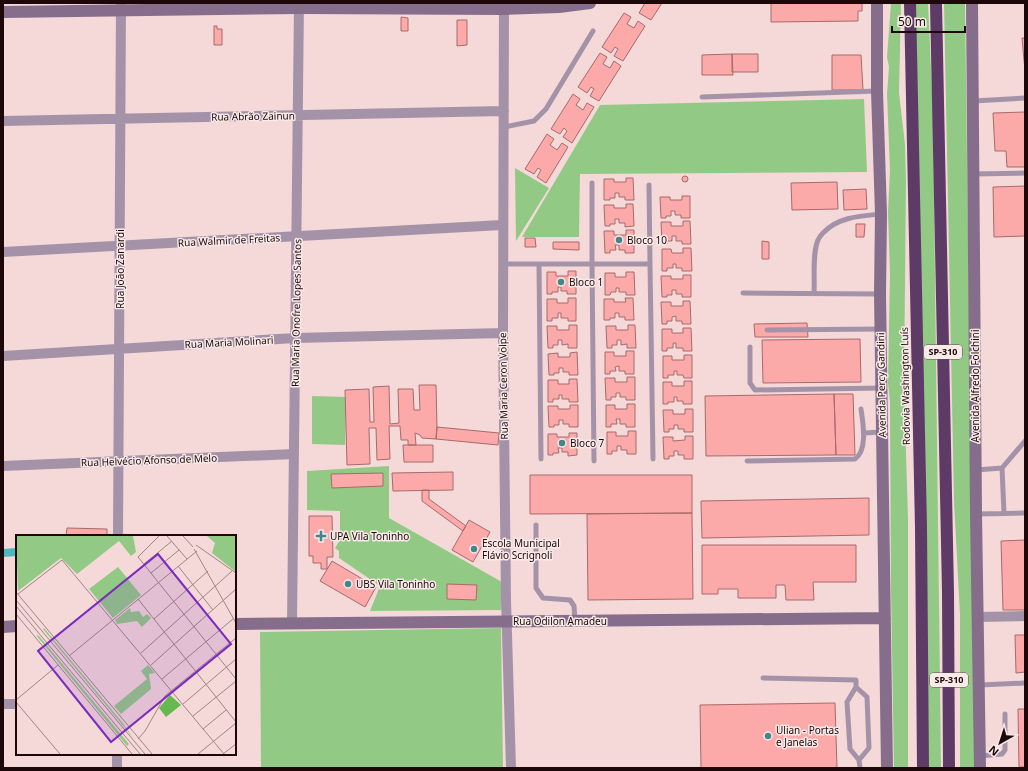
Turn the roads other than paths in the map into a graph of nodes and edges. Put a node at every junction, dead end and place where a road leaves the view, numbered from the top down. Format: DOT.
graph roads {
  1 [pos="590,3"];
  2 [pos="877,3"];
  3 [pos="910,3"];
  4 [pos="936,3"];
  5 [pos="972,3"];
  6 [pos="299,6"];
  7 [pos="504,6"];
  8 [pos="121,7"];
  9 [pos="3,12"];
  10 [pos="593,31"];
  11 [pos="876,91"];
  12 [pos="702,97"];
  13 [pos="1025,98"];
  14 [pos="973,101"];
  15 [pos="504,111"];
  16 [pos="298,116"];
  17 [pos="120,118"];
  18 [pos="3,121"];
  19 [pos="504,127"];
  20 [pos="1025,173"];
  21 [pos="973,174"];
  22 [pos="592,183"];
  23 [pos="650,185"];
  24 [pos="881,214"];
  25 [pos="502,225"];
  26 [pos="297,236"];
  27 [pos="120,246"];
  28 [pos="3,252"];
  29 [pos="502,264"];
  30 [pos="539,264"];
  31 [pos="592,264"];
  32 [pos="650,264"];
  33 [pos="744,293"];
  34 [pos="814,293"];
  35 [pos="880,294"];
  36 [pos="767,330"];
  37 [pos="880,330"];
  38 [pos="503,333"];
  39 [pos="296,338"];
  40 [pos="750,347"];
  41 [pos="119,349"];
  42 [pos="3,356"];
  43 [pos="881,388"];
  44 [pos="861,409"];
  45 [pos="882,432"];
  46 [pos="864,433"];
  47 [pos="1025,441"];
  48 [pos="294,454"];
  49 [pos="541,458"];
  50 [pos="653,459"];
  51 [pos="119,461"];
  52 [pos="594,461"];
  53 [pos="747,461"];
  54 [pos="3,466"];
  55 [pos="1002,468"];
  56 [pos="976,470"];
  57 [pos="1004,513"];
  58 [pos="1025,513"];
  59 [pos="976,514"];
  60 [pos="536,525"];
  61 [pos="118,535"];
  62 [pos="1025,616"];
  63 [pos="978,617"];
  64 [pos="885,618"];
  65 [pos="507,621"];
  66 [pos="575,621"];
  67 [pos="236,624"];
  68 [pos="292,624"];
  69 [pos="16,626"];
  70 [pos="3,627"];
  71 [pos="763,678"];
  72 [pos="1025,684"];
  73 [pos="979,685"];
  74 [pos="856,687"];
  75 [pos="3,704"];
  76 [pos="16,704"];
  77 [pos="1005,714"];
  78 [pos="117,755"];
  79 [pos="980,756"];
  80 [pos="859,760"];
  81 [pos="117,768"];
  82 [pos="510,768"];
  83 [pos="860,768"];
  84 [pos="888,768"];
  85 [pos="923,768"];
  86 [pos="949,768"];
  87 [pos="980,768"];
  1 -- 7 [label="main road"];
  2 -- 11 [label="main road, Avenida Percy Gandini"];
  3 -- 85 [label="highway, Rodovia Washington Luís / SP-310"];
  4 -- 86 [label="highway, SP-310"];
  5 -- 14 [label="main road, Avenida Alfredo Folchini"];
  6 -- 7 [label="main road"];
  6 -- 8 [label="main road"];
  6 -- 16 [label="street, Rua Maria Onofre Lopes Santos"];
  7 -- 15 [label="street, Rua Maria Ceron Volpe"];
  8 -- 9 [label="main road"];
  8 -- 17 [label="street, Rua João Zanardi"];
  10 -- 19 [label="lane"];
  11 -- 12 [label="lane"];
  11 -- 24 [label="main road, Avenida Percy Gandini"];
  13 -- 14 [label="lane"];
  14 -- 21 [label="main road, Avenida Alfredo Folchini"];
  15 -- 16 [label="street, Rua Abrão Zainun"];
  15 -- 19 [label="street, Rua Maria Ceron Volpe"];
  16 -- 17 [label="street, Rua Abrão Zainun"];
  16 -- 26 [label="street, Rua Maria Onofre Lopes Santos"];
  17 -- 18 [label="street, Rua Abrão Zainun"];
  17 -- 27 [label="street, Rua João Zanardi"];
  19 -- 25 [label="street, Rua Maria Ceron Volpe"];
  20 -- 21 [label="lane"];
  21 -- 56 [label="main road, Avenida Alfredo Folchini"];
  22 -- 31 [label="lane"];
  23 -- 32 [label="lane"];
  24 -- 34 [label="lane"];
  24 -- 35 [label="main road, Avenida Percy Gandini"];
  25 -- 26 [label="street, Rua Walmir de Freitas"];
  25 -- 29 [label="street, Rua Maria Ceron Volpe"];
  26 -- 27 [label="street, Rua Walmir de Freitas"];
  26 -- 39 [label="street, Rua Maria Onofre Lopes Santos"];
  27 -- 28 [label="street, Rua Walmir de Freitas"];
  27 -- 41 [label="street, Rua João Zanardi"];
  29 -- 30 [label="lane"];
  29 -- 38 [label="street, Rua Maria Ceron Volpe"];
  30 -- 31 [label="lane"];
  30 -- 49 [label="lane"];
  31 -- 32 [label="lane"];
  31 -- 52 [label="lane"];
  32 -- 50 [label="lane"];
  33 -- 34 [label="lane"];
  34 -- 35 [label="lane"];
  35 -- 37 [label="main road, Avenida Percy Gandini"];
  36 -- 37 [label="lane"];
  37 -- 43 [label="main road, Avenida Percy Gandini"];
  38 -- 39 [label="street, Rua Maria Molinari"];
  38 -- 65 [label="street, Rua Maria Ceron Volpe"];
  39 -- 41 [label="street, Rua Maria Molinari"];
  39 -- 48 [label="street, Rua Maria Onofre Lopes Santos"];
  40 -- 43 [label="lane"];
  41 -- 42 [label="street, Rua Maria Molinari"];
  41 -- 51 [label="street, Rua João Zanardi"];
  43 -- 45 [label="main road, Avenida Percy Gandini"];
  44 -- 46 [label="lane"];
  45 -- 46 [label="lane"];
  45 -- 64 [label="main road, Avenida Percy Gandini"];
  46 -- 53 [label="lane"];
  47 -- 55 [label="lane"];
  48 -- 51 [label="street, Rua Helvécio Afonso de Melo"];
  48 -- 68 [label="street, Rua Maria Onofre Lopes Santos"];
  51 -- 54 [label="street, Rua Helvécio Afonso de Melo"];
  51 -- 61 [label="street, Rua João Zanardi"];
  55 -- 56 [label="lane"];
  55 -- 57 [label="lane"];
  56 -- 59 [label="main road, Avenida Alfredo Folchini"];
  57 -- 58 [label="lane"];
  57 -- 59 [label="lane"];
  59 -- 63 [label="main road, Avenida Alfredo Folchini"];
  60 -- 66 [label="lane"];
  62 -- 63 [label="street"];
  63 -- 73 [label="main road, Avenida Alfredo Folchini"];
  64 -- 66 [label="main road, Rua Odilon Amadeu"];
  64 -- 84 [label="main road, Avenida Percy Gandini"];
  65 -- 66 [label="main road, Rua Odilon Amadeu"];
  65 -- 68 [label="main road, Rua Odilon Amadeu"];
  65 -- 82 [label="street, Rua Maria Ceron Volpe"];
  67 -- 68 [label="main road, Rua Odilon Amadeu"];
  69 -- 70 [label="main road"];
  71 -- 74 [label="lane"];
  72 -- 73 [label="lane"];
  73 -- 79 [label="main road, Avenida Alfredo Folchini"];
  74 -- 80 [label="lane"];
  74 -- 80 [label="lane"];
  75 -- 76 [label="street"];
  77 -- 79 [label="lane"];
  78 -- 81 [label="street"];
  79 -- 87 [label="main road, Avenida Alfredo Folchini"];
  80 -- 83 [label="lane"];
}
